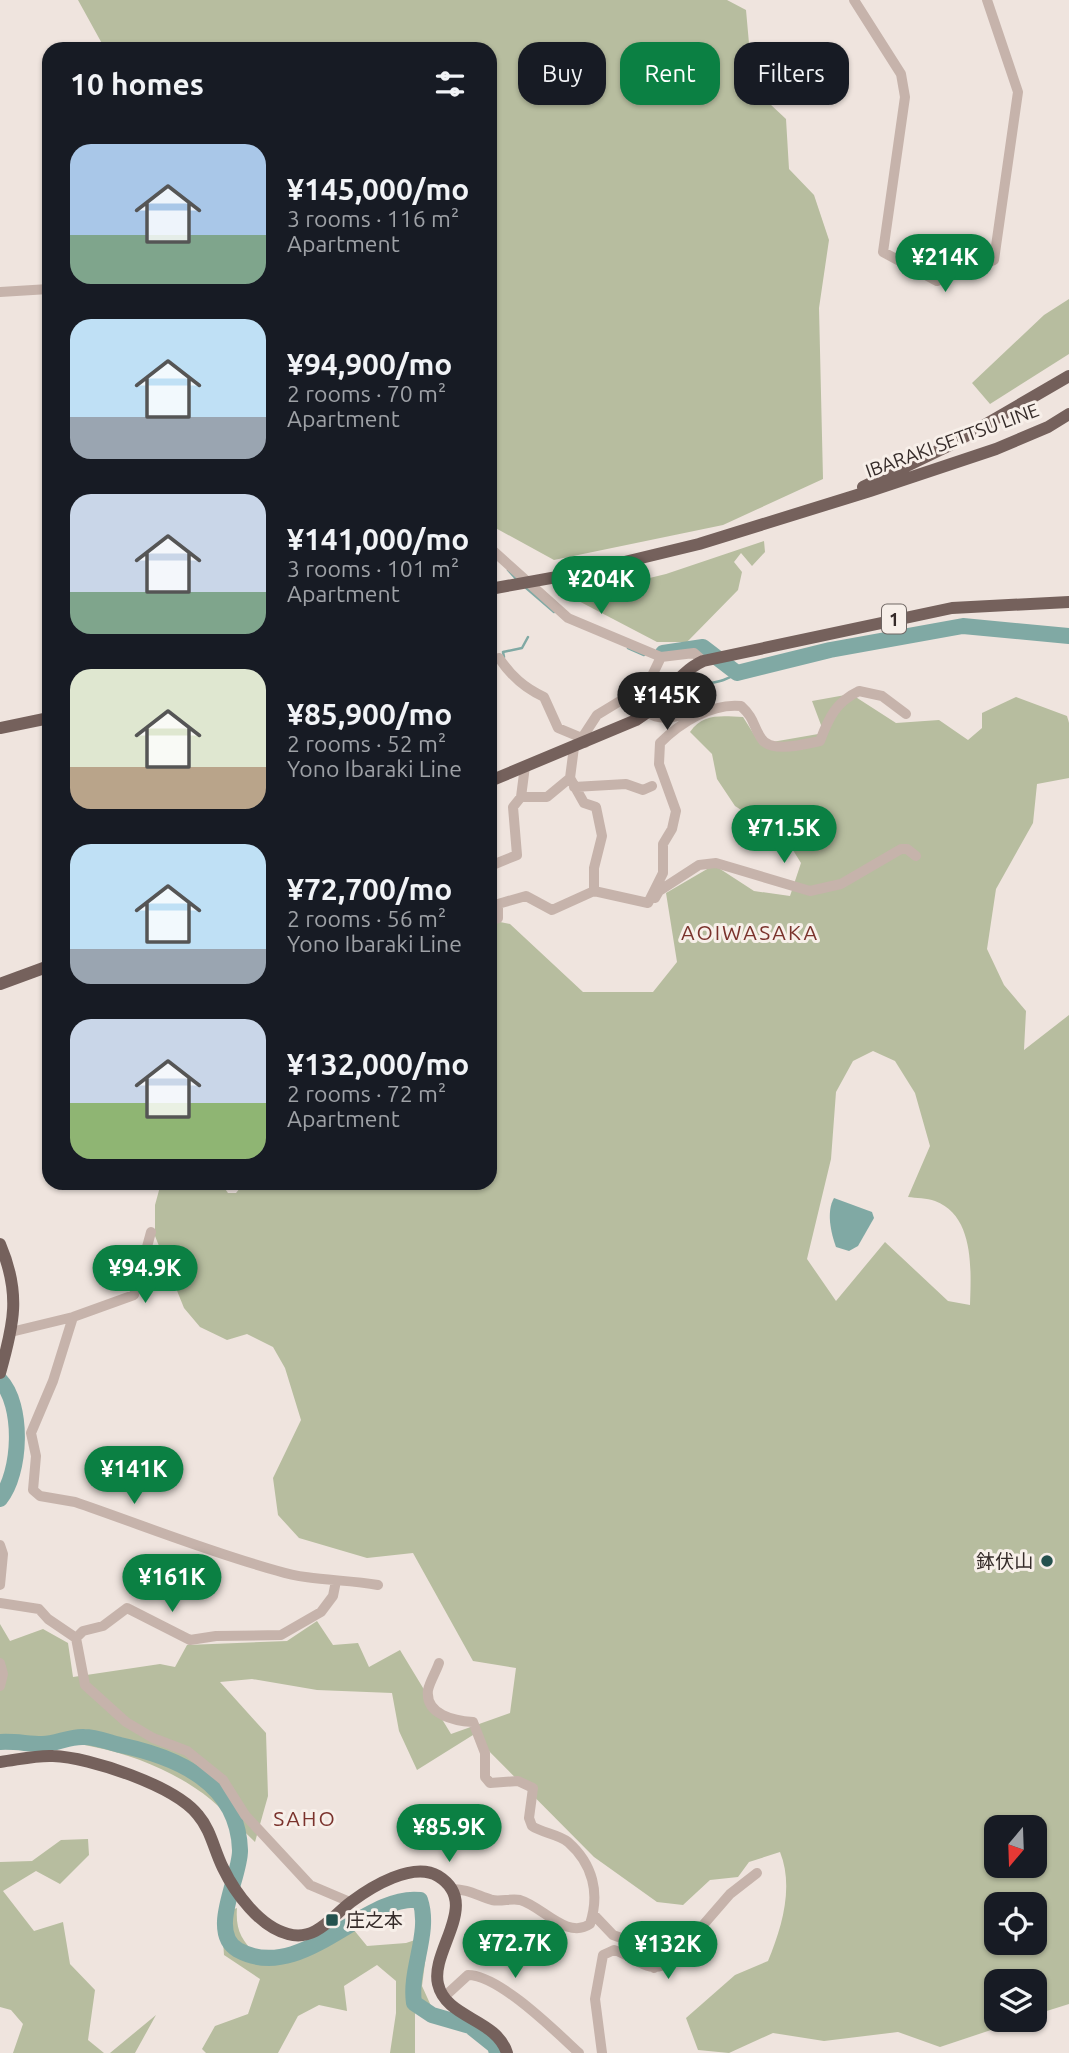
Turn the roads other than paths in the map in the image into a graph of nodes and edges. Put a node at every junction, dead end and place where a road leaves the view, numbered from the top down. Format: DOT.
graph roads {
  1 [pos="853,0"];
  2 [pos="987,0"];
  3 [pos="42,289"];
  4 [pos="0,292"];
  5 [pos="1069,374"];
  6 [pos="1069,414"];
  7 [pos="845,497"];
  8 [pos="497,554"];
  9 [pos="497,588"];
  10 [pos="1069,602"];
  11 [pos="661,657"];
  12 [pos="499,658"];
  13 [pos="711,658"];
  14 [pos="707,712"];
  15 [pos="648,713"];
  16 [pos="906,714"];
  17 [pos="42,719"];
  18 [pos="0,728"];
  19 [pos="582,739"];
  20 [pos="525,766"];
  21 [pos="497,778"];
  22 [pos="572,783"];
  23 [pos="652,786"];
  24 [pos="521,797"];
  25 [pos="916,856"];
  26 [pos="497,863"];
  27 [pos="594,891"];
  28 [pos="648,903"];
  29 [pos="497,918"];
  30 [pos="42,969"];
  31 [pos="0,984"];
  32 [pos="151,1232"];
  33 [pos="0,1244"];
  34 [pos="73,1317"];
  35 [pos="11,1332"];
  36 [pos="0,1371"];
  37 [pos="0,1545"];
  38 [pos="336,1581"];
  39 [pos="0,1585"];
  40 [pos="378,1586"];
  41 [pos="0,1603"];
  42 [pos="325,1620"];
  43 [pos="305,1622"];
  44 [pos="76,1638"];
  45 [pos="0,1663"];
  46 [pos="439,1663"];
  47 [pos="0,1686"];
  48 [pos="0,1762"];
  49 [pos="757,1873"];
  50 [pos="450,1889"];
  51 [pos="350,1902"];
  52 [pos="593,1914"];
  53 [pos="654,1968"];
  54 [pos="444,1997"];
  55 [pos="507,2053"];
  56 [pos="579,2053"];
  57 [pos="602,2053"];
  1 -- 2 [label="street"];
  3 -- 4 [label="street"];
  5 -- 7 [label="main road, IBARAKI SETTSU LINE"];
  6 -- 7 [label="main road, IBARAKI SETTSU LINE"];
  7 -- 9 [label="main road, IBARAKI SETTSU LINE, bridge"];
  8 -- 11 [label="street"];
  10 -- 13 [label="main road, 1"];
  11 -- 13 [label="street"];
  11 -- 19 [label="street"];
  12 -- 19 [label="street"];
  13 -- 15 [label="main road, 1"];
  14 -- 15 [label="street"];
  14 -- 16 [label="street"];
  14 -- 28 [label="street"];
  15 -- 19 [label="main road, 1"];
  17 -- 18 [label="main road"];
  19 -- 20 [label="main road, 1"];
  19 -- 22 [label="street"];
  20 -- 21 [label="main road, 1"];
  20 -- 24 [label="street"];
  22 -- 23 [label="street"];
  22 -- 24 [label="street"];
  22 -- 27 [label="street"];
  24 -- 26 [label="street"];
  25 -- 28 [label="street"];
  27 -- 28 [label="street"];
  27 -- 29 [label="street"];
  30 -- 31 [label="main road"];
  32 -- 34 [label="street"];
  33 -- 35 [label="main road"];
  34 -- 35 [label="street"];
  34 -- 38 [label="street"];
  35 -- 36 [label="main road"];
  37 -- 39 [label="street"];
  38 -- 40 [label="street"];
  38 -- 43 [label="street"];
  41 -- 44 [label="street"];
  42 -- 43 [label="street"];
  43 -- 44 [label="street"];
  44 -- 51 [label="street"];
  45 -- 47 [label="street"];
  46 -- 52 [label="street"];
  48 -- 51 [label="main road"];
  49 -- 53 [label="street"];
  50 -- 51 [label="main road"];
  50 -- 52 [label="street"];
  50 -- 54 [label="main road"];
  52 -- 53 [label="street"];
  53 -- 57 [label="street"];
  54 -- 55 [label="main road"];
  54 -- 56 [label="street"];
}
